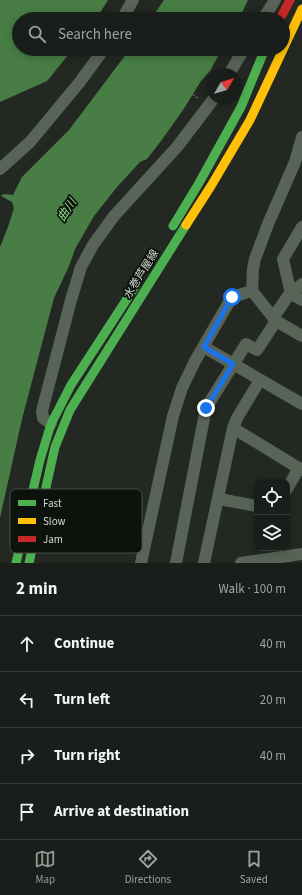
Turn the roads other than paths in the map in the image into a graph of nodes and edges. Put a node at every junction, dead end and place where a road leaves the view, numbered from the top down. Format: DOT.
graph roads {
  1 [pos="133,0"];
  2 [pos="275,0"];
  3 [pos="290,0"];
  4 [pos="302,9"];
  5 [pos="126,12"];
  6 [pos="267,12"];
  7 [pos="284,12"];
  8 [pos="290,35"];
  9 [pos="99,56"];
  10 [pos="240,56"];
  11 [pos="261,56"];
  12 [pos="280,56"];
  13 [pos="233,68"];
  14 [pos="206,104"];
  15 [pos="302,137"];
  16 [pos="298,165"];
  17 [pos="0,169"];
  18 [pos="302,227"];
  19 [pos="168,235"];
  20 [pos="139,280"];
  21 [pos="302,284"];
  22 [pos="252,291"];
  23 [pos="291,294"];
  24 [pos="302,300"];
  25 [pos="275,319"];
  26 [pos="302,336"];
  27 [pos="204,347"];
  28 [pos="233,364"];
  29 [pos="260,380"];
  30 [pos="302,404"];
  31 [pos="51,424"];
  32 [pos="234,428"];
  33 [pos="301,469"];
  34 [pos="290,485"];
  35 [pos="33,489"];
  36 [pos="46,489"];
  37 [pos="218,499"];
  38 [pos="254,505"];
  39 [pos="18,553"];
  40 [pos="31,553"];
  41 [pos="302,554"];
  42 [pos="16,563"];
  43 [pos="29,563"];
  44 [pos="141,563"];
  45 [pos="176,563"];
  46 [pos="204,563"];
  47 [pos="240,563"];
  1 -- 5 [label="street"];
  2 -- 6 [label="street"];
  3 -- 7 [label="main road"];
  4 -- 8 [label="main road, 水巻芦屋線"];
  9 -- 17 [label="street"];
  10 -- 13 [label="street"];
  11 -- 19 [label="main road"];
  12 -- 36 [label="main road, 水巻芦屋線"];
  14 -- 31 [label="street"];
  15 -- 16 [label="street"];
  16 -- 22 [label="street"];
  18 -- 23 [label="street"];
  20 -- 31 [label="main road, 水巻芦屋線"];
  21 -- 23 [label="street"];
  22 -- 25 [label="street"];
  22 -- 27 [label="street"];
  23 -- 24 [label="street"];
  23 -- 25 [label="street"];
  25 -- 26 [label="street"];
  25 -- 28 [label="street"];
  27 -- 28 [label="street"];
  27 -- 44 [label="street"];
  28 -- 29 [label="street"];
  28 -- 45 [label="street"];
  29 -- 30 [label="street"];
  29 -- 32 [label="street"];
  31 -- 35 [label="main road, 水巻芦屋線"];
  32 -- 33 [label="street"];
  32 -- 37 [label="street"];
  33 -- 34 [label="street"];
  37 -- 38 [label="street"];
  37 -- 46 [label="street"];
  39 -- 42 [label="main road, 水巻芦屋線"];
  40 -- 43 [label="main road, 水巻芦屋線"];
  41 -- 47 [label="street"];
}
